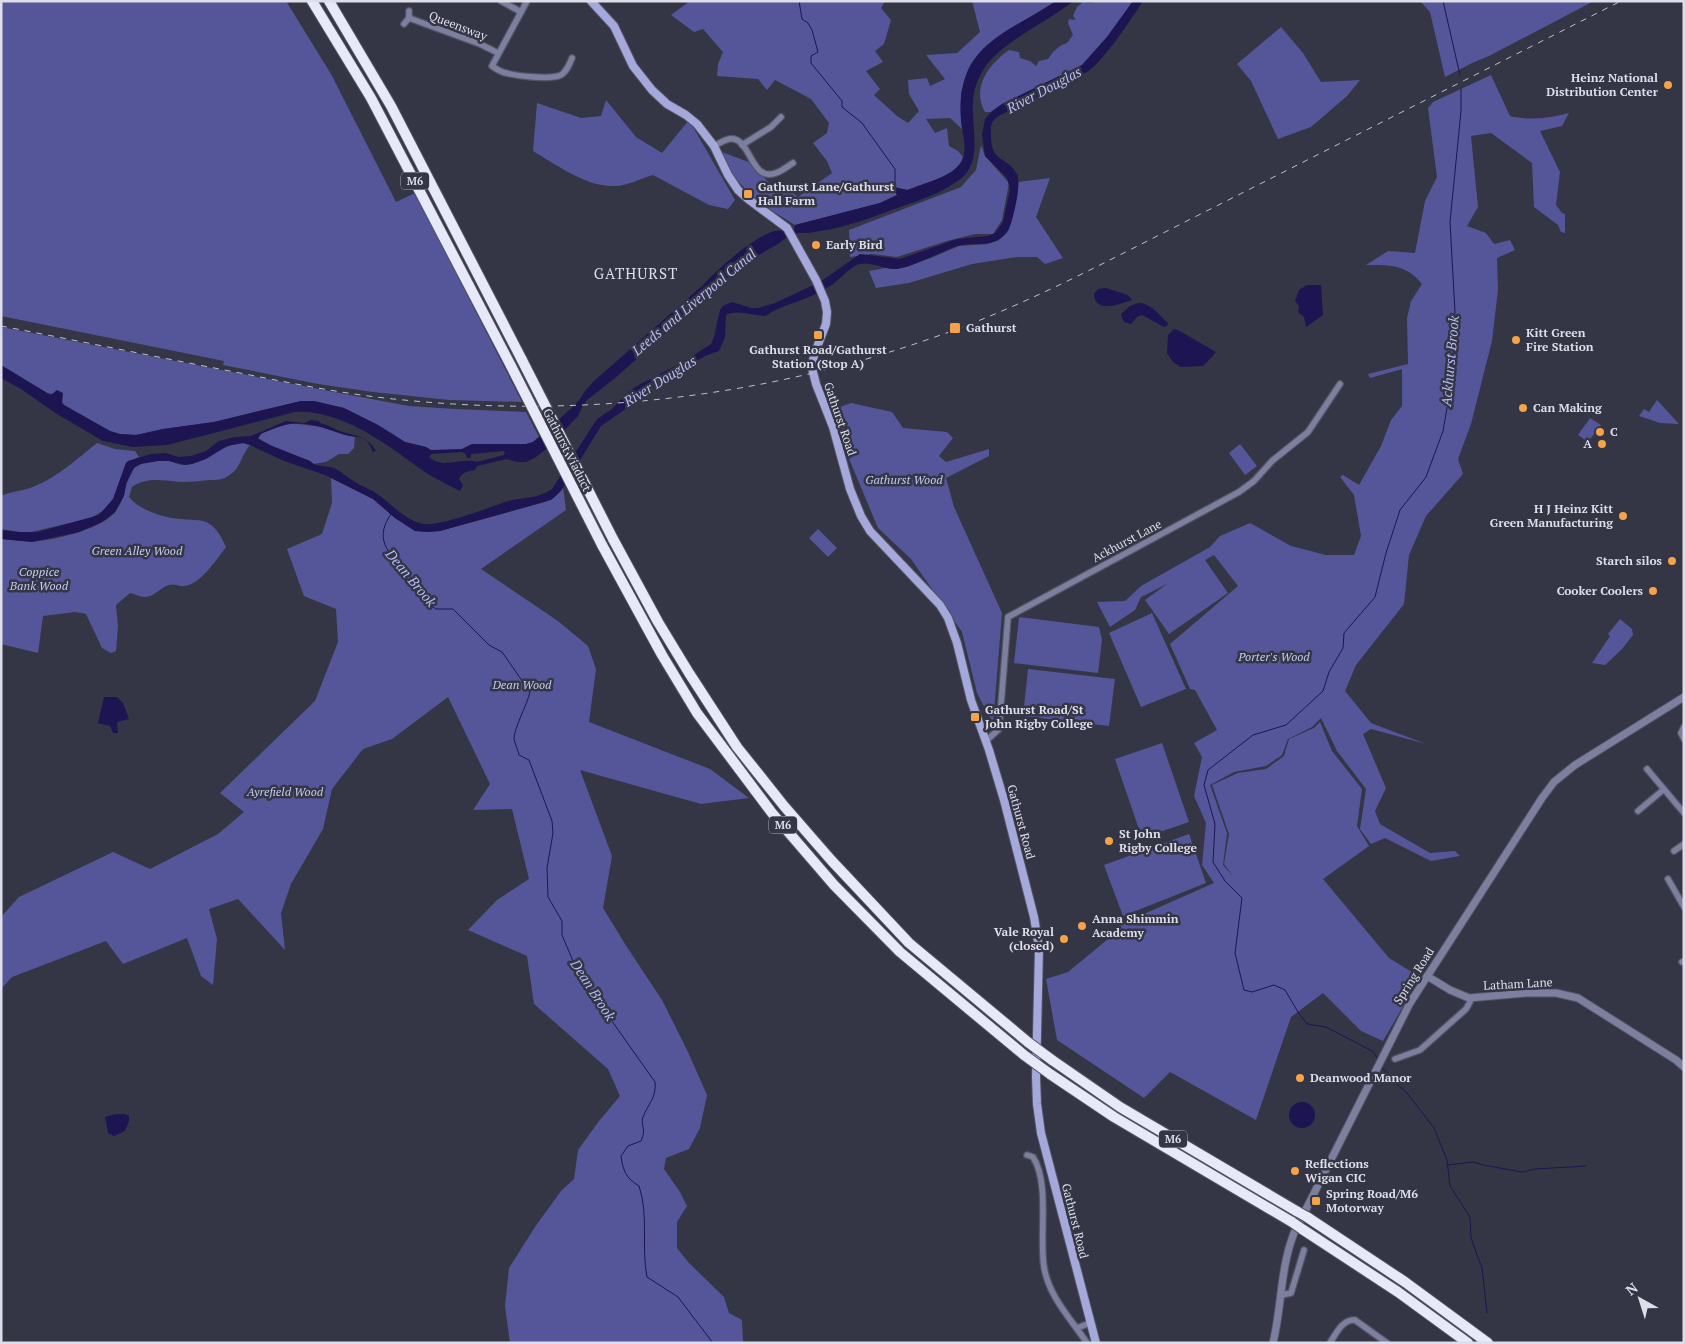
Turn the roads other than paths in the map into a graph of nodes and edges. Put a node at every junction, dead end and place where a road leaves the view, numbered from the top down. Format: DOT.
graph roads {
  1 [pos="312,1"];
  2 [pos="329,1"];
  3 [pos="501,1"];
  4 [pos="526,1"];
  5 [pos="591,1"];
  6 [pos="521,12"];
  7 [pos="404,24"];
  8 [pos="498,53"];
  9 [pos="572,58"];
  10 [pos="781,117"];
  11 [pos="742,145"];
  12 [pos="714,146"];
  13 [pos="793,163"];
  14 [pos="1340,384"];
  15 [pos="1684,697"];
  16 [pos="1684,728"];
  17 [pos="1684,739"];
  18 [pos="986,741"];
  19 [pos="1647,768"];
  20 [pos="1663,790"];
  21 [pos="1638,811"];
  22 [pos="1684,813"];
  23 [pos="1684,844"];
  24 [pos="1674,851"];
  25 [pos="1668,879"];
  26 [pos="1684,907"];
  27 [pos="1427,976"];
  28 [pos="1469,998"];
  29 [pos="1395,1060"];
  30 [pos="1684,1067"];
  31 [pos="1027,1155"];
  32 [pos="1304,1250"];
  33 [pos="1281,1295"];
  34 [pos="1090,1323"];
  35 [pos="1077,1328"];
  36 [pos="1088,1343"];
  37 [pos="1096,1343"];
  38 [pos="1273,1343"];
  39 [pos="1330,1343"];
  40 [pos="1388,1343"];
  41 [pos="1468,1343"];
  42 [pos="1488,1343"];
  1 -- 41 [label="highway, Gathurst Viaduct / M6, bridge"];
  2 -- 42 [label="highway, Gathurst Viaduct / M6, bridge"];
  3 -- 6 [label="street"];
  4 -- 6 [label="street"];
  5 -- 12 [label="main road"];
  6 -- 8 [label="street"];
  7 -- 8 [label="street, Queensway"];
  8 -- 9 [label="street"];
  10 -- 11 [label="street"];
  11 -- 12 [label="street"];
  11 -- 13 [label="street"];
  12 -- 18 [label="main road, Gathurst Road"];
  14 -- 18 [label="street, Ackhurst Lane"];
  15 -- 27 [label="street, Spring Road"];
  16 -- 17 [label="street"];
  18 -- 34 [label="main road, Gathurst Road"];
  19 -- 20 [label="street"];
  20 -- 21 [label="street"];
  20 -- 22 [label="street"];
  23 -- 24 [label="street"];
  25 -- 26 [label="street"];
  27 -- 28 [label="street, Latham Lane"];
  27 -- 33 [label="street, Spring Road"];
  28 -- 29 [label="street"];
  28 -- 30 [label="street, Latham Lane"];
  31 -- 35 [label="street, Gathurst Road"];
  32 -- 33 [label="street"];
  33 -- 38 [label="street, Spring Road"];
  34 -- 35 [label="street"];
  34 -- 37 [label="main road, Gathurst Road"];
  35 -- 36 [label="street, Gathurst Road"];
  39 -- 40 [label="street"];
}
